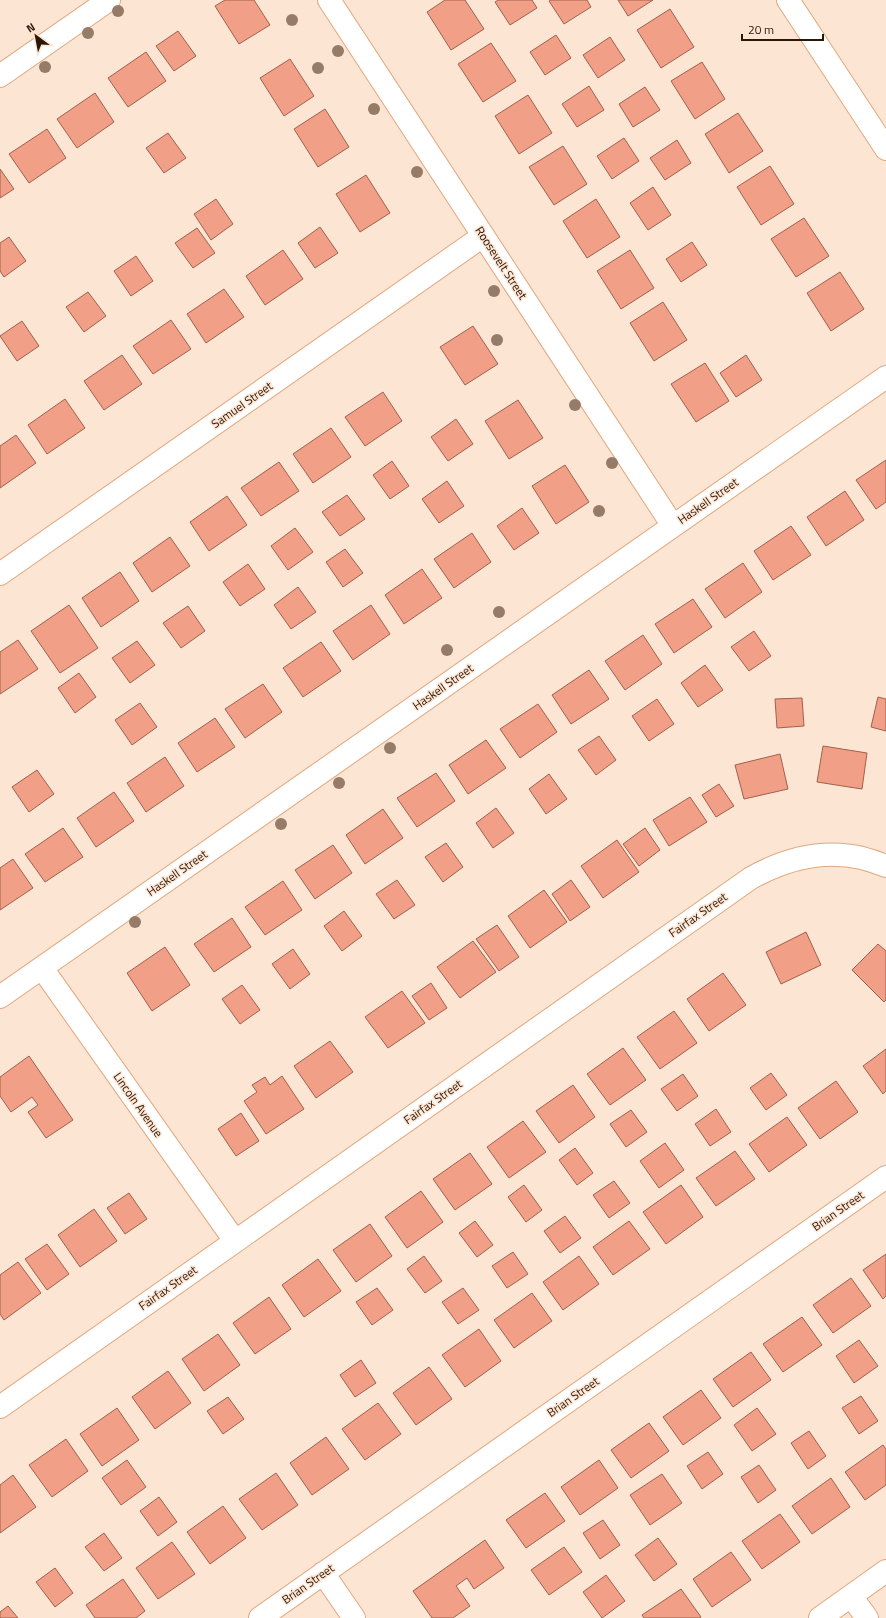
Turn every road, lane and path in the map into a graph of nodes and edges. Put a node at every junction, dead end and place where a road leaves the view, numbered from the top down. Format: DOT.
graph roads {
  1 [pos="109,0"];
  2 [pos="329,0"];
  3 [pos="788,0"];
  4 [pos="0,76"];
  5 [pos="886,150"];
  6 [pos="483,236"];
  7 [pos="886,377"];
  8 [pos="673,526"];
  9 [pos="0,574"];
  10 [pos="886,866"];
  11 [pos="42,968"];
  12 [pos="0,997"];
  13 [pos="886,1176"];
  14 [pos="234,1241"];
  15 [pos="0,1407"];
  16 [pos="886,1571"];
  17 [pos="323,1573"];
  18 [pos="851,1596"];
  19 [pos="260,1618"];
  20 [pos="354,1618"];
  21 [pos="820,1618"];
  22 [pos="867,1618"];
  1 -- 4 [label="street"];
  2 -- 6 [label="street, Roosevelt Street"];
  3 -- 5 [label="street"];
  6 -- 8 [label="street, Roosevelt Street"];
  6 -- 9 [label="street, Samuel Street"];
  7 -- 8 [label="street, Haskell Street"];
  8 -- 11 [label="street, Haskell Street"];
  10 -- 14 [label="street, Fairfax Street"];
  11 -- 12 [label="street, Haskell Street"];
  11 -- 14 [label="street, Lincoln Avenue"];
  13 -- 17 [label="street, Brian Street"];
  14 -- 15 [label="street, Fairfax Street"];
  16 -- 18 [label="street"];
  17 -- 19 [label="street, Brian Street"];
  17 -- 20 [label="street"];
  18 -- 21 [label="street"];
  18 -- 22 [label="street"];
}
